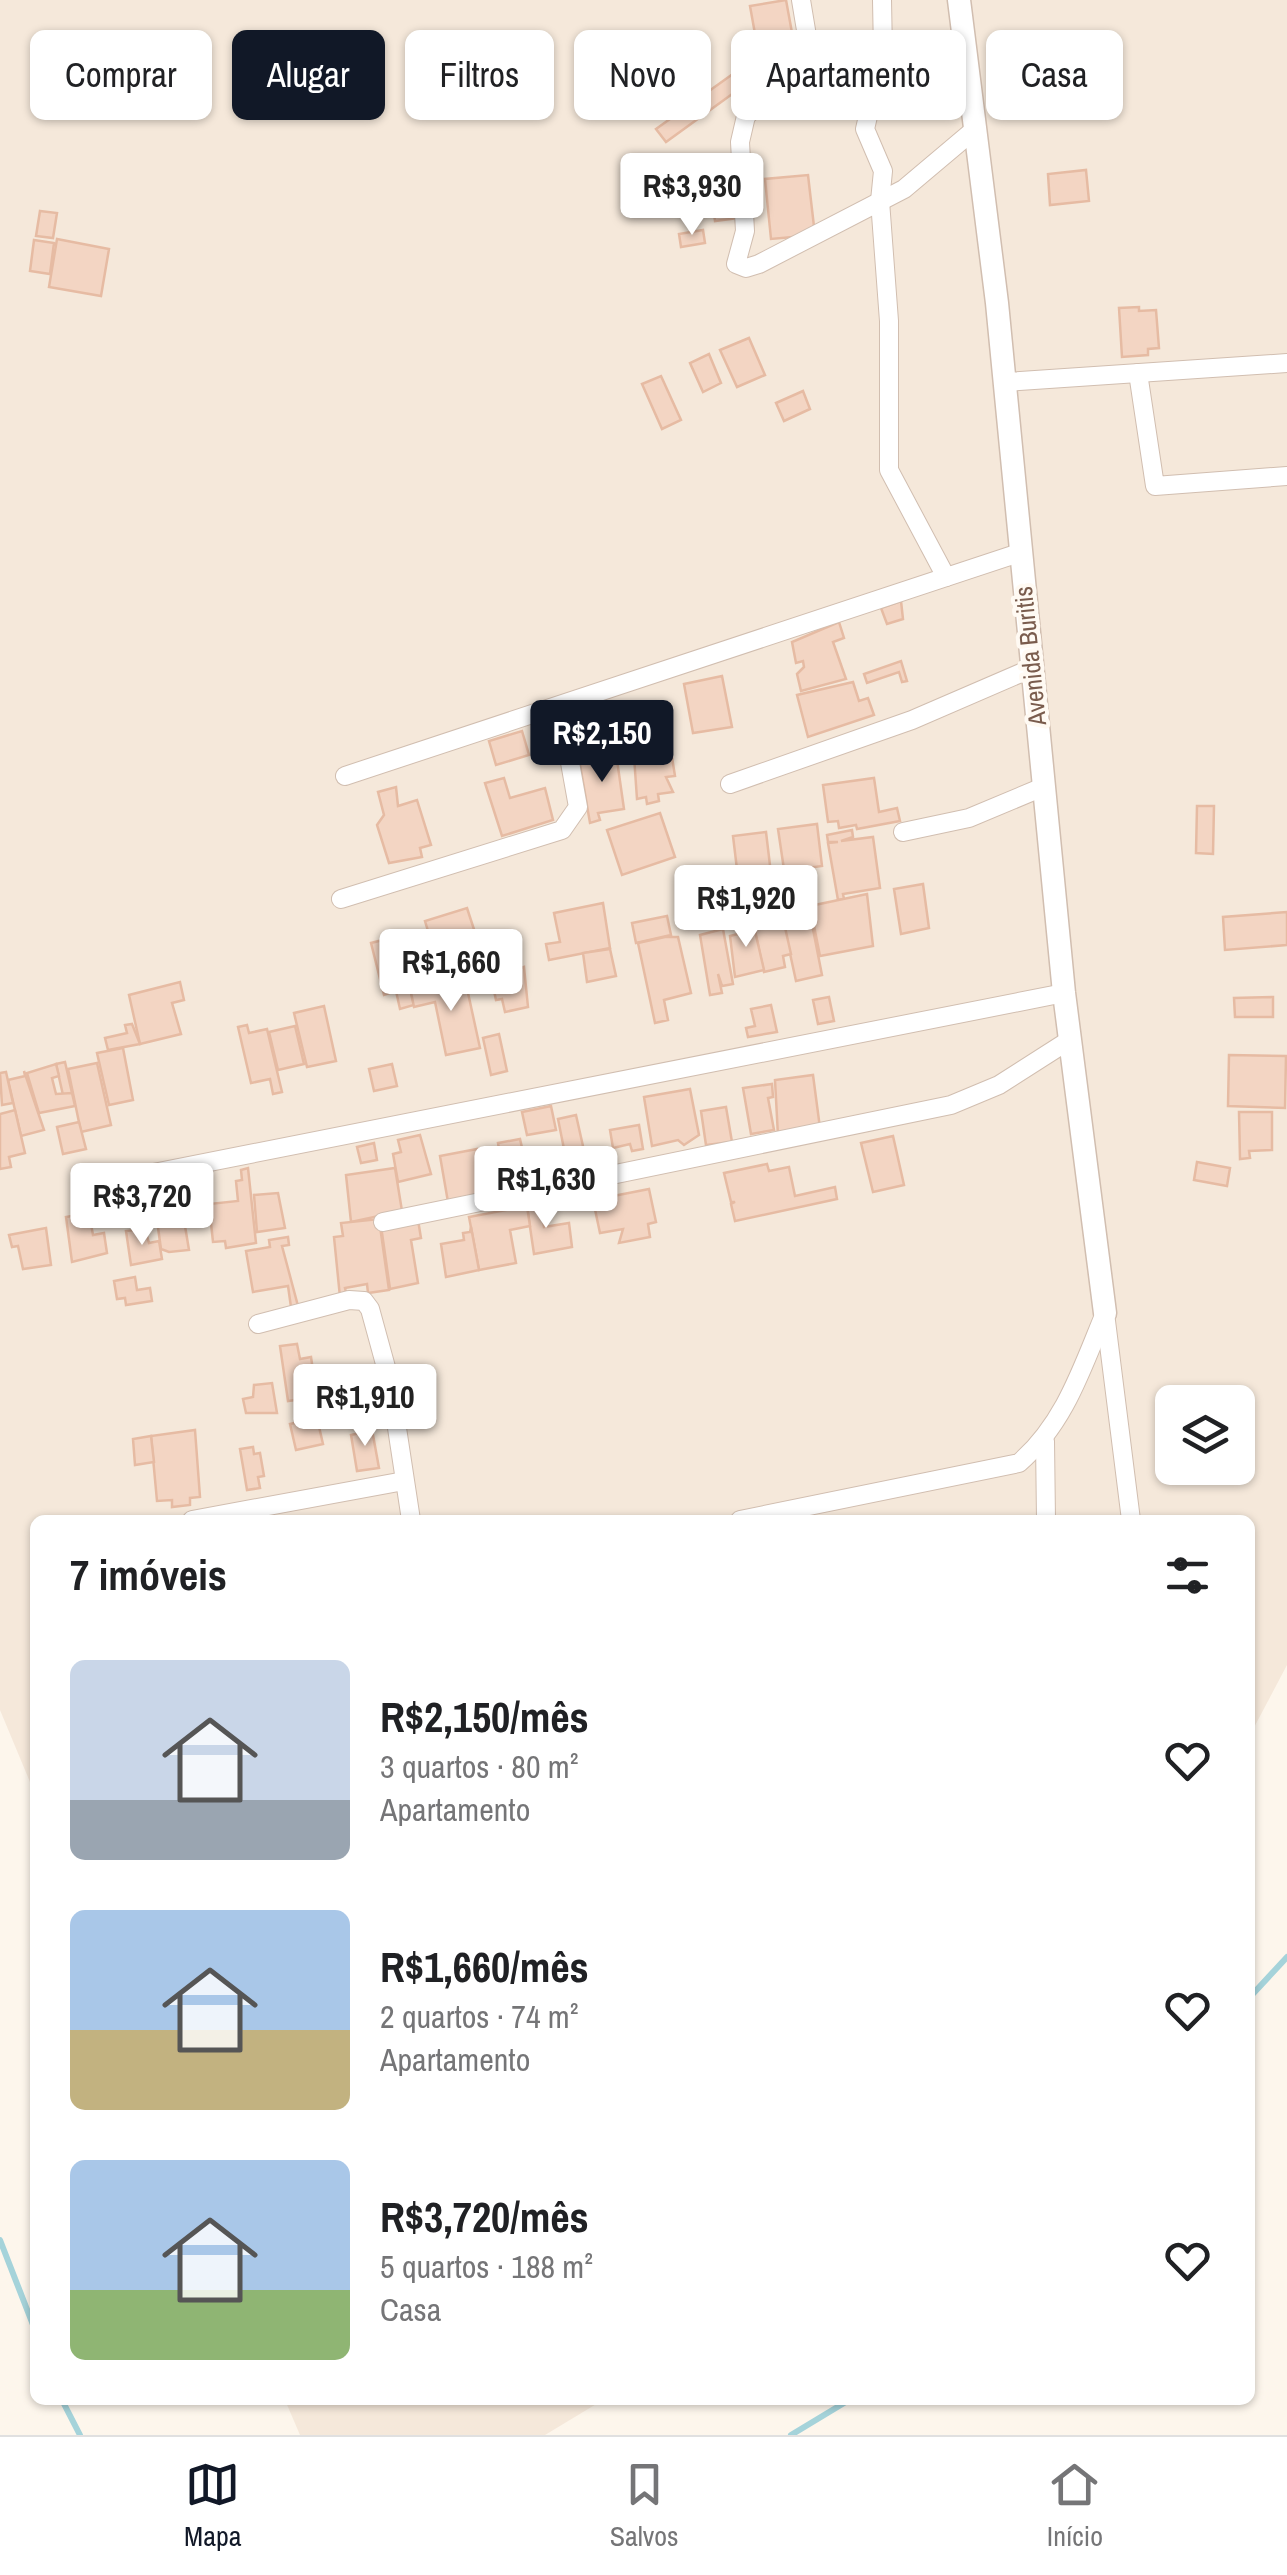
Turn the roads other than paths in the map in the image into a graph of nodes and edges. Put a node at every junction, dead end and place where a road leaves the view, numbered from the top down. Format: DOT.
graph roads {
  1 [pos="802,0"];
  2 [pos="882,0"];
  3 [pos="959,0"];
  4 [pos="974,130"];
  5 [pos="880,201"];
  6 [pos="1287,363"];
  7 [pos="1138,373"];
  8 [pos="1006,382"];
  9 [pos="1287,476"];
  10 [pos="1018,553"];
  11 [pos="946,577"];
  12 [pos="1030,669"];
  13 [pos="560,707"];
  14 [pos="345,776"];
  15 [pos="730,784"];
  16 [pos="1044,787"];
  17 [pos="904,832"];
  18 [pos="341,899"];
  19 [pos="1064,993"];
  20 [pos="1070,1040"];
  21 [pos="98,1184"];
  22 [pos="383,1222"];
  23 [pos="1105,1312"];
  24 [pos="258,1324"];
  25 [pos="1044,1440"];
  26 [pos="404,1481"];
  27 [pos="219,1515"];
  28 [pos="411,1515"];
  29 [pos="766,1515"];
  30 [pos="1046,1515"];
  31 [pos="1131,1515"];
  1 -- 5 [label="street"];
  2 -- 5 [label="street"];
  3 -- 4 [label="street, Avenida Buritis"];
  4 -- 5 [label="street"];
  4 -- 8 [label="street, Avenida Buritis"];
  5 -- 11 [label="street"];
  6 -- 7 [label="street"];
  7 -- 8 [label="street"];
  7 -- 9 [label="street"];
  8 -- 10 [label="street, Avenida Buritis"];
  10 -- 11 [label="street"];
  10 -- 12 [label="street, Avenida Buritis"];
  11 -- 13 [label="street"];
  12 -- 15 [label="street"];
  12 -- 16 [label="street, Avenida Buritis"];
  13 -- 14 [label="street"];
  13 -- 18 [label="street"];
  16 -- 17 [label="street"];
  16 -- 19 [label="street, Avenida Buritis"];
  19 -- 20 [label="street, Avenida Buritis"];
  19 -- 21 [label="street"];
  20 -- 22 [label="street"];
  20 -- 23 [label="street, Avenida Buritis"];
  23 -- 25 [label="street"];
  23 -- 31 [label="street"];
  24 -- 26 [label="street"];
  25 -- 29 [label="street"];
  25 -- 30 [label="street"];
  26 -- 27 [label="street"];
  26 -- 28 [label="street"];
}
